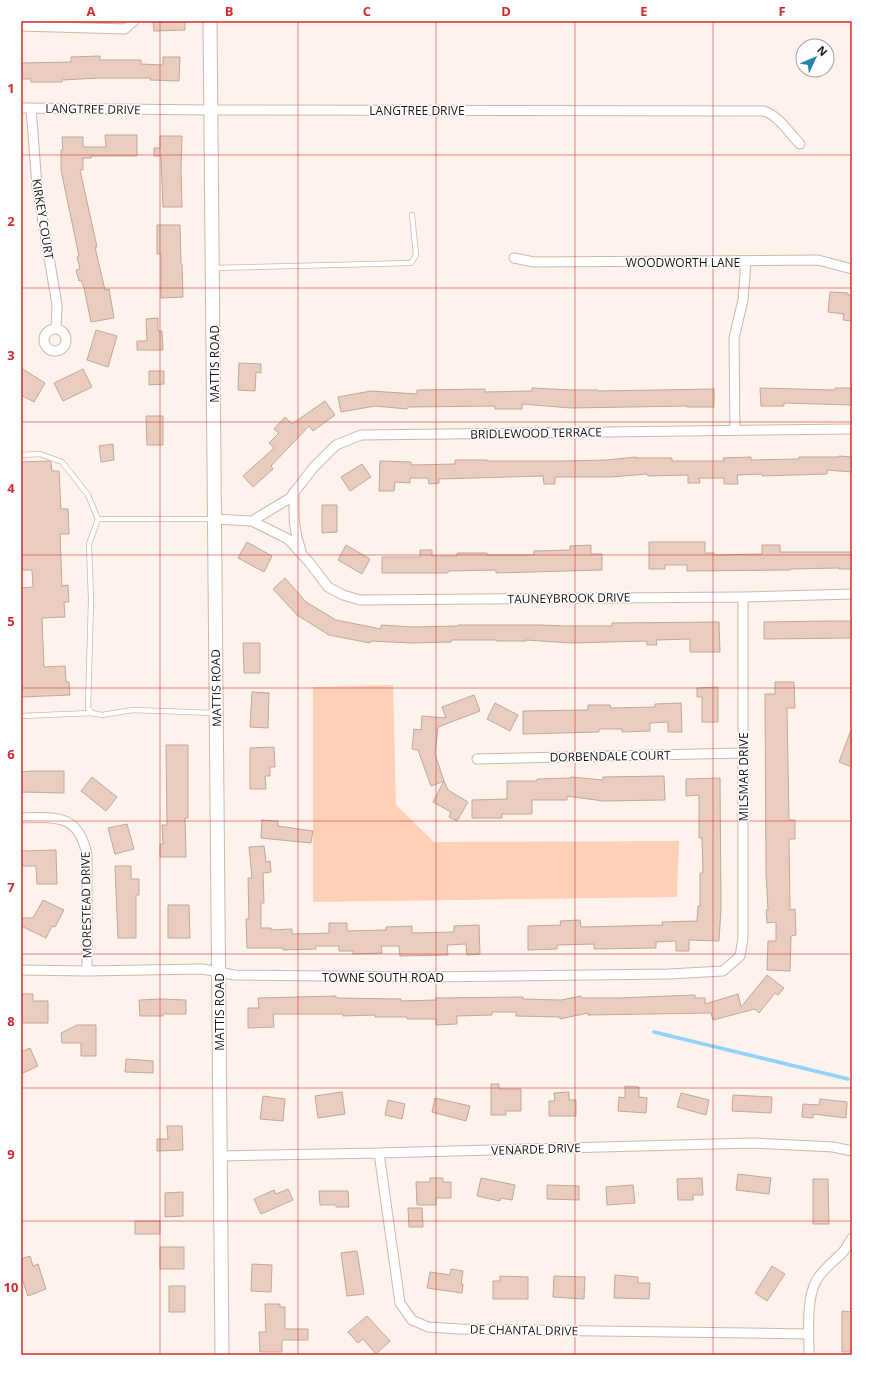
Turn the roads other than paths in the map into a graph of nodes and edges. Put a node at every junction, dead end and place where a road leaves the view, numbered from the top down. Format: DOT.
graph roads {
  1 [pos="134,21"];
  2 [pos="210,21"];
  3 [pos="21,26"];
  4 [pos="21,108"];
  5 [pos="31,108"];
  6 [pos="211,110"];
  7 [pos="800,144"];
  8 [pos="412,216"];
  9 [pos="514,258"];
  10 [pos="746,261"];
  11 [pos="213,268"];
  12 [pos="852,269"];
  13 [pos="56,329"];
  14 [pos="852,429"];
  15 [pos="735,430"];
  16 [pos="21,455"];
  17 [pos="294,492"];
  18 [pos="98,519"];
  19 [pos="214,519"];
  20 [pos="252,521"];
  21 [pos="303,556"];
  22 [pos="852,594"];
  23 [pos="743,597"];
  24 [pos="92,713"];
  25 [pos="216,713"];
  26 [pos="21,716"];
  27 [pos="744,753"];
  28 [pos="477,759"];
  29 [pos="21,818"];
  30 [pos="740,956"];
  31 [pos="21,970"];
  32 [pos="88,970"];
  33 [pos="219,972"];
  34 [pos="852,1151"];
  35 [pos="379,1153"];
  36 [pos="220,1156"];
  37 [pos="852,1238"];
  38 [pos="809,1334"];
  39 [pos="222,1355"];
  40 [pos="809,1355"];
  1 -- 3 [label="street"];
  2 -- 6 [label="main road, MATTIS ROAD"];
  4 -- 5 [label="street, LANGTREE DRIVE"];
  5 -- 6 [label="street, LANGTREE DRIVE"];
  5 -- 13 [label="street, KIRKEY COURT"];
  6 -- 7 [label="street, LANGTREE DRIVE"];
  6 -- 11 [label="main road, MATTIS ROAD"];
  8 -- 11 [label="lane"];
  9 -- 10 [label="street, WOODWORTH LANE"];
  10 -- 12 [label="street, WOODWORTH LANE"];
  10 -- 15 [label="street"];
  11 -- 19 [label="main road, MATTIS ROAD"];
  14 -- 15 [label="street, BRIDLEWOOD TERRACE"];
  15 -- 17 [label="street, BRIDLEWOOD TERRACE"];
  16 -- 18 [label="lane"];
  17 -- 20 [label="street, BRIDLEWOOD TERRACE"];
  17 -- 21 [label="street, TAUNEYBROOK DRIVE"];
  18 -- 19 [label="lane"];
  18 -- 24 [label="lane"];
  19 -- 20 [label="street, TAUNEYBROOK DRIVE"];
  19 -- 25 [label="main road, MATTIS ROAD"];
  20 -- 21 [label="street, TAUNEYBROOK DRIVE"];
  21 -- 23 [label="street, TAUNEYBROOK DRIVE"];
  22 -- 23 [label="street, TAUNEYBROOK DRIVE"];
  23 -- 27 [label="street, MILSMAR DRIVE"];
  24 -- 25 [label="lane"];
  24 -- 26 [label="lane"];
  25 -- 33 [label="main road, MATTIS ROAD"];
  27 -- 28 [label="street, DORBENDALE COURT"];
  27 -- 30 [label="street, MILSMAR DRIVE"];
  29 -- 32 [label="street, MORESTEAD DRIVE"];
  30 -- 33 [label="street, TOWNE SOUTH ROAD"];
  31 -- 32 [label="street, TOWNE SOUTH ROAD"];
  32 -- 33 [label="street, TOWNE SOUTH ROAD"];
  33 -- 36 [label="main road, MATTIS ROAD"];
  34 -- 35 [label="street, VENARDE DRIVE"];
  35 -- 36 [label="street, VENARDE DRIVE"];
  35 -- 38 [label="street, DE CHANTAL DRIVE"];
  36 -- 39 [label="main road, MATTIS ROAD"];
  37 -- 38 [label="street"];
  38 -- 40 [label="street"];
}
